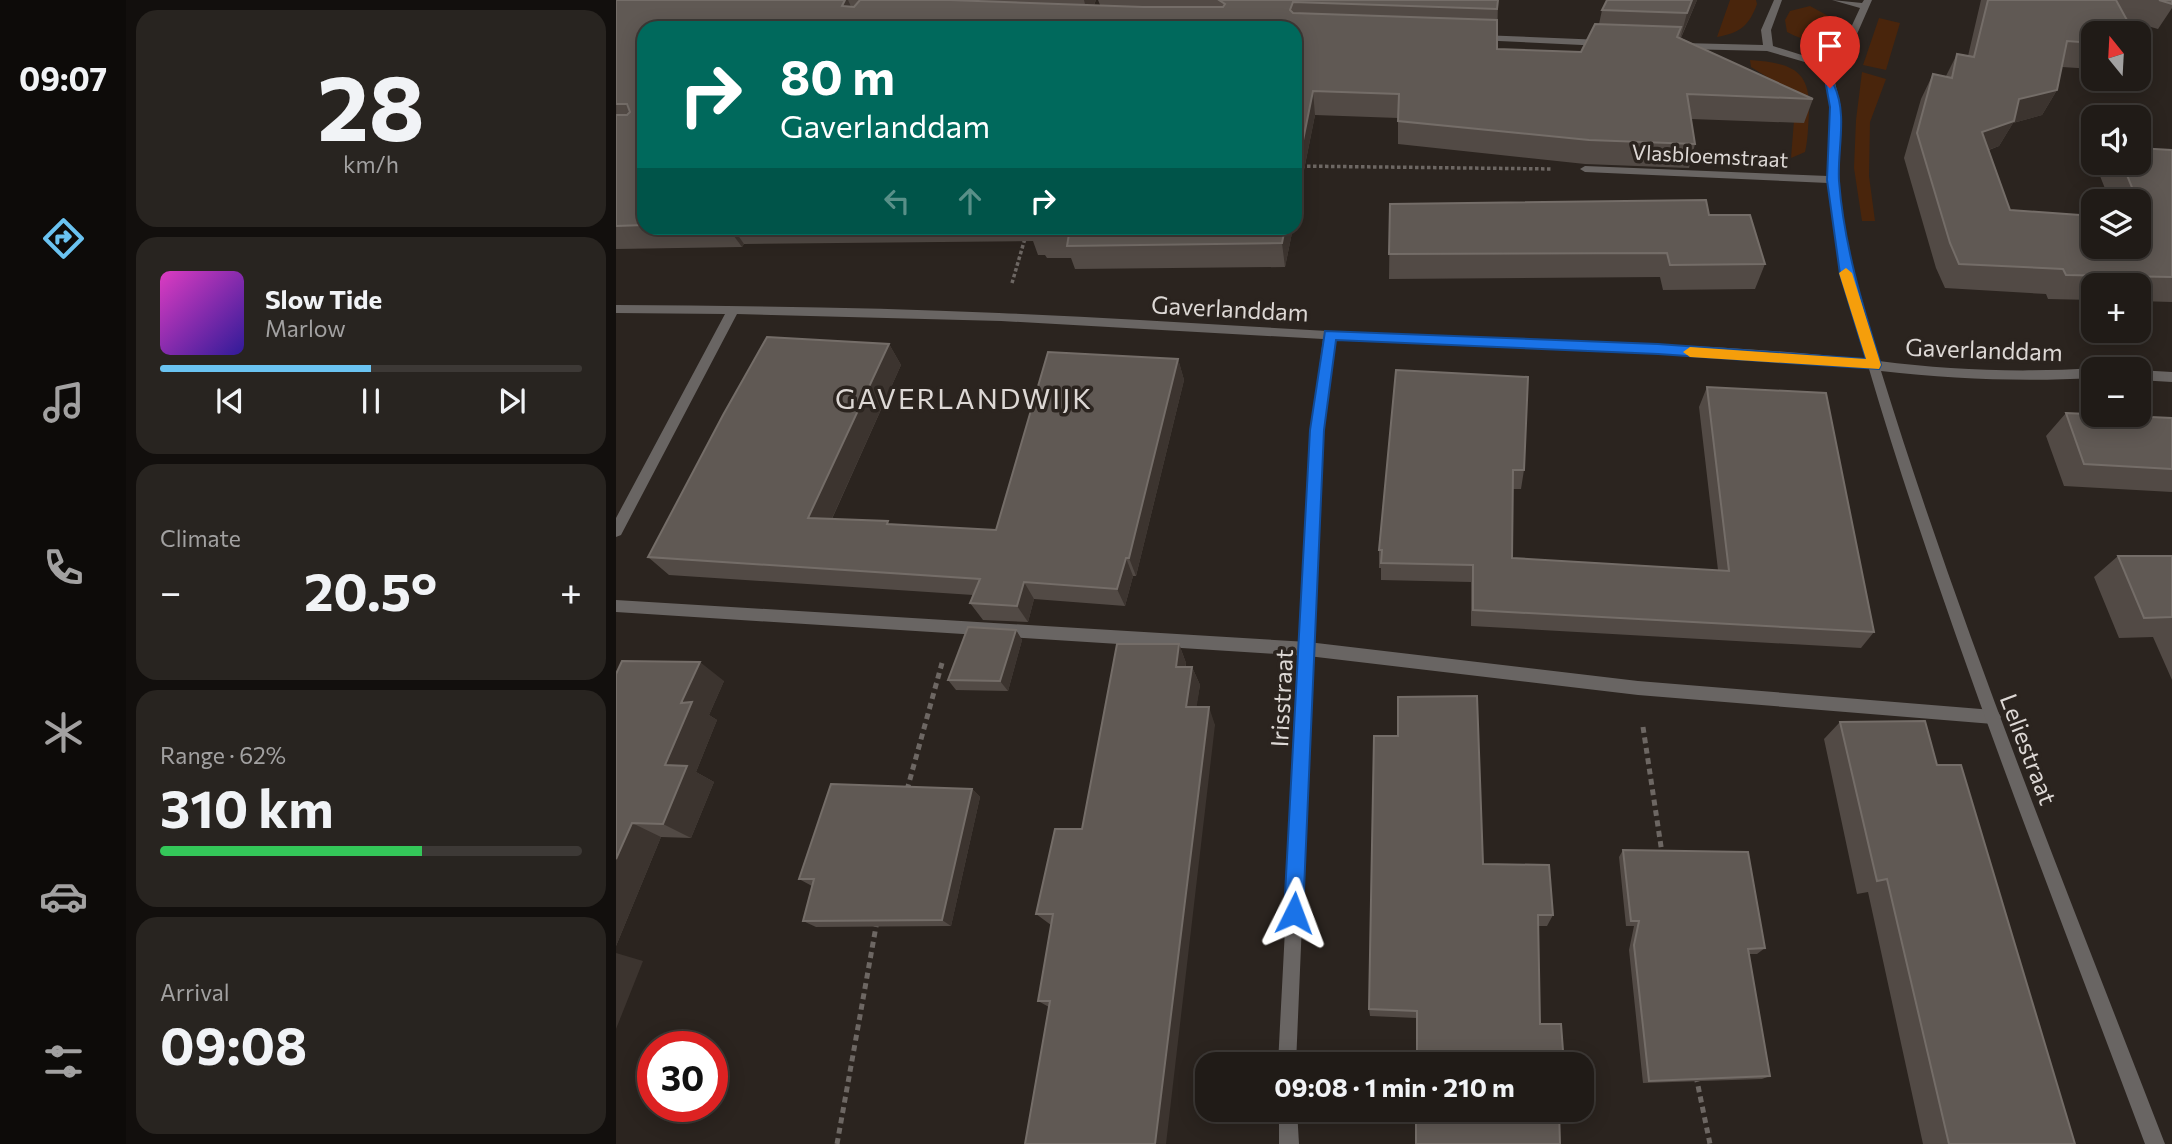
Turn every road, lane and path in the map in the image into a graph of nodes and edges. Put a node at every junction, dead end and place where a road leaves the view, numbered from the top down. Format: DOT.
graph roads {
  1 [pos="1778,0"];
  2 [pos="1836,0"];
  3 [pos="1866,3"];
  4 [pos="1475,38"];
  5 [pos="1614,43"];
  6 [pos="1670,46"];
  7 [pos="1768,48"];
  8 [pos="1826,65"];
  9 [pos="1302,166"];
  10 [pos="1585,169"];
  11 [pos="1833,180"];
  12 [pos="1026,235"];
  13 [pos="616,309"];
  14 [pos="734,309"];
  15 [pos="1001,317"];
  16 [pos="1330,334"];
  17 [pos="1874,365"];
  18 [pos="2081,374"];
  19 [pos="2151,376"];
  20 [pos="2172,377"];
  21 [pos="616,531"];
  22 [pos="616,606"];
  23 [pos="952,627"];
  24 [pos="1308,649"];
  25 [pos="1637,688"];
  26 [pos="1993,717"];
  27 [pos="904,801"];
  28 [pos="1664,867"];
  29 [pos="879,910"];
  30 [pos="1288,1052"];
  31 [pos="1695,1073"];
  32 [pos="1288,1122"];
  33 [pos="837,1144"];
  34 [pos="1289,1144"];
  35 [pos="1710,1144"];
  36 [pos="2155,1144"];
  1 -- 7 [label="street"];
  2 -- 3 [label="street"];
  3 -- 8 [label="street"];
  4 -- 5 [label="street"];
  6 -- 7 [label="street"];
  7 -- 8 [label="street"];
  8 -- 11 [label="street"];
  9 -- 10 [label="path"];
  10 -- 11 [label="street, Vlasbloemstraat"];
  11 -- 17 [label="street"];
  12 -- 15 [label="path"];
  13 -- 14 [label="street, Gaverlanddam"];
  14 -- 15 [label="street, Gaverlanddam"];
  14 -- 21 [label="street"];
  15 -- 16 [label="street, Gaverlanddam"];
  16 -- 17 [label="street, Gaverlanddam"];
  16 -- 24 [label="street, Irisstraat"];
  17 -- 18 [label="street, Gaverlanddam"];
  17 -- 26 [label="street, Leliestraat"];
  19 -- 20 [label="street"];
  22 -- 23 [label="street"];
  23 -- 24 [label="street"];
  23 -- 27 [label="path"];
  24 -- 25 [label="street"];
  24 -- 30 [label="street, Irisstraat"];
  25 -- 26 [label="street"];
  25 -- 28 [label="path"];
  26 -- 36 [label="street, Leliestraat"];
  29 -- 33 [label="path"];
  31 -- 35 [label="path"];
  32 -- 34 [label="street"];
}
